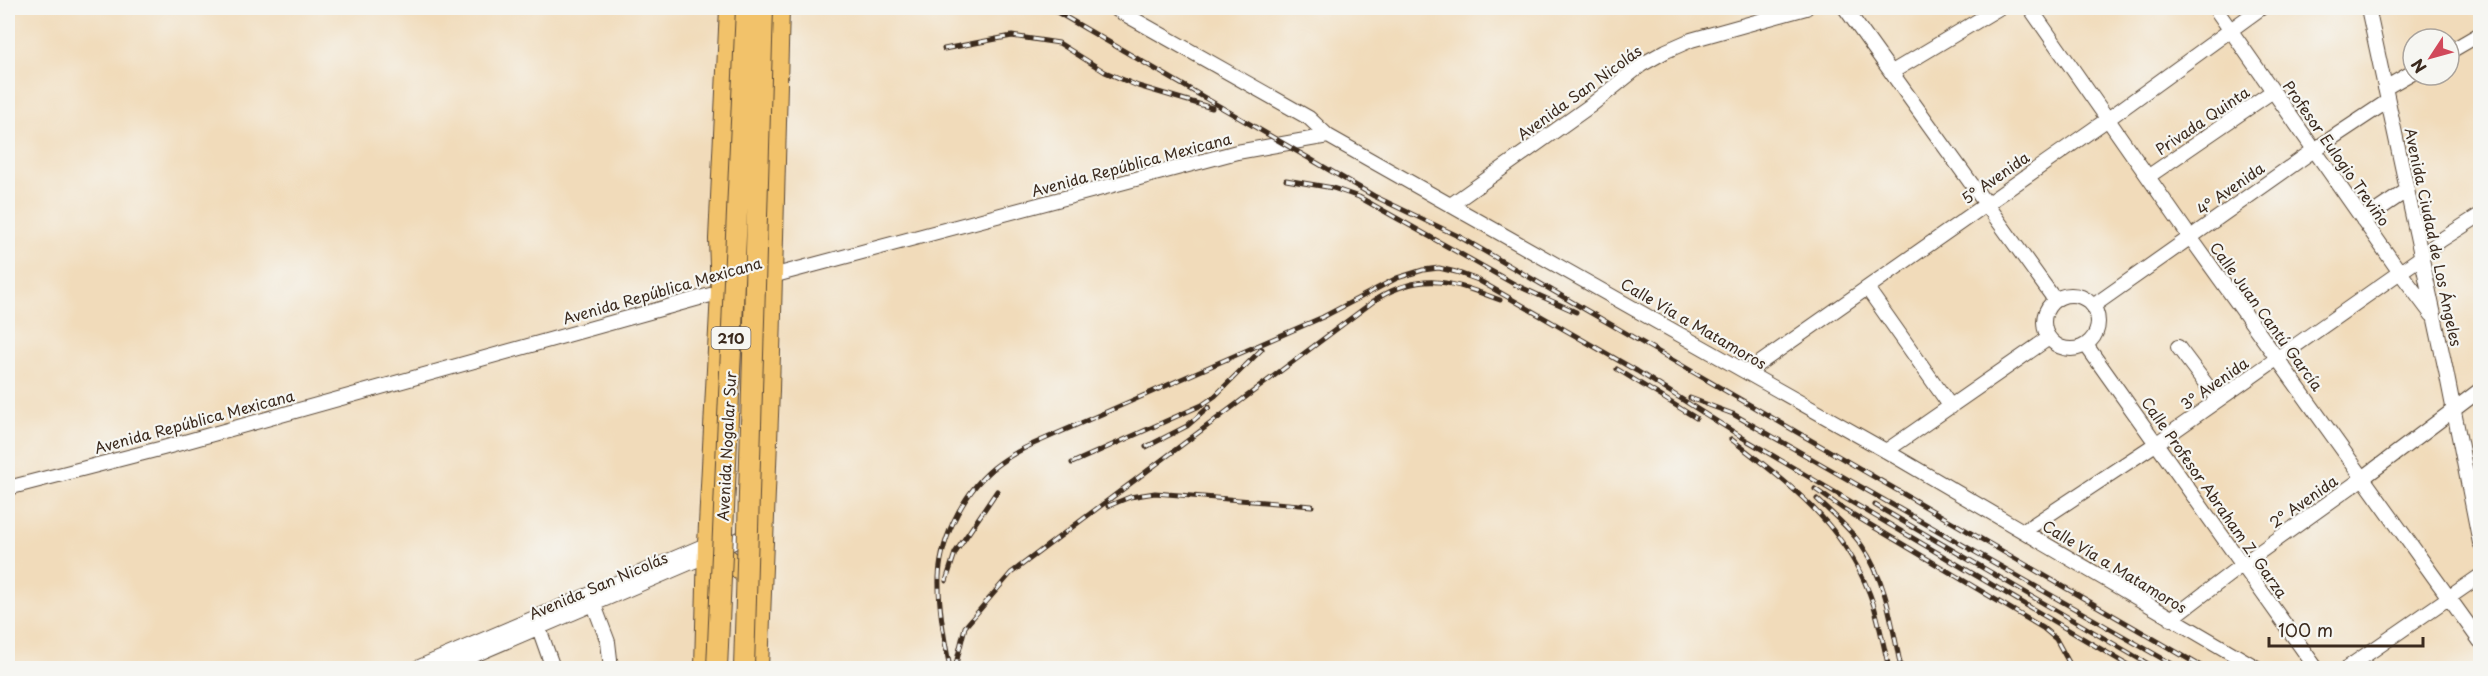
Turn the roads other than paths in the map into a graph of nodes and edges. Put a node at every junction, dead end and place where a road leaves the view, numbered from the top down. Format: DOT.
graph roads {
  1 [pos="730,8"];
  2 [pos="746,8"];
  3 [pos="764,8"];
  4 [pos="779,8"];
  5 [pos="1114,8"];
  6 [pos="1806,8"];
  7 [pos="1845,8"];
  8 [pos="1999,8"];
  9 [pos="2030,8"];
  10 [pos="2215,8"];
  11 [pos="2261,8"];
  12 [pos="2368,8"];
  13 [pos="2231,30"];
  14 [pos="2481,34"];
  15 [pos="2461,45"];
  16 [pos="1892,72"];
  17 [pos="2401,82"];
  18 [pos="2273,91"];
  19 [pos="2386,95"];
  20 [pos="2108,119"];
  21 [pos="1328,136"];
  22 [pos="2314,150"];
  23 [pos="2149,176"];
  24 [pos="723,185"];
  25 [pos="2406,191"];
  26 [pos="772,194"];
  27 [pos="1986,203"];
  28 [pos="1452,204"];
  29 [pos="2481,215"];
  30 [pos="2363,220"];
  31 [pos="2190,237"];
  32 [pos="720,239"];
  33 [pos="2420,258"];
  34 [pos="2398,271"];
  35 [pos="772,276"];
  36 [pos="1867,288"];
  37 [pos="721,292"];
  38 [pos="2055,300"];
  39 [pos="2093,306"];
  40 [pos="2433,316"];
  41 [pos="770,336"];
  42 [pos="2049,338"];
  43 [pos="2086,345"];
  44 [pos="2178,347"];
  45 [pos="2278,358"];
  46 [pos="718,372"];
  47 [pos="1747,372"];
  48 [pos="769,390"];
  49 [pos="2481,390"];
  50 [pos="2218,400"];
  51 [pos="1951,406"];
  52 [pos="2454,410"];
  53 [pos="2157,443"];
  54 [pos="1886,451"];
  55 [pos="2363,478"];
  56 [pos="8,488"];
  57 [pos="764,527"];
  58 [pos="2024,531"];
  59 [pos="2481,543"];
  60 [pos="712,549"];
  61 [pos="2242,564"];
  62 [pos="2481,576"];
  63 [pos="708,587"];
  64 [pos="2448,598"];
  65 [pos="762,602"];
  66 [pos="594,605"];
  67 [pos="2171,619"];
  68 [pos="537,623"];
  69 [pos="2481,641"];
  70 [pos="451,664"];
  71 [pos="417,669"];
  72 [pos="553,669"];
  73 [pos="611,669"];
  74 [pos="705,669"];
  75 [pos="717,669"];
  76 [pos="744,669"];
  77 [pos="758,669"];
  78 [pos="2257,669"];
  79 [pos="2316,669"];
  80 [pos="2347,669"];
  1 -- 24 [label="highway"];
  2 -- 75 [label="highway, Avenida Nogalar Sur / 210, bridge"];
  3 -- 76 [label="highway, Avenida Nogalar Sur / 210, bridge"];
  4 -- 26 [label="highway"];
  5 -- 21 [label="street, Calle Vía a Matamoros"];
  6 -- 28 [label="street, Avenida San Nicolás"];
  7 -- 16 [label="street"];
  8 -- 16 [label="street"];
  9 -- 20 [label="street, Calle Juan Cantú García"];
  10 -- 13 [label="street, Profesor Eulogio Treviño"];
  11 -- 13 [label="street, 5° Avenida"];
  12 -- 19 [label="street, Avenida Ciudad de Los Ángeles"];
  13 -- 18 [label="street, Profesor Eulogio Treviño"];
  13 -- 20 [label="street, 5° Avenida"];
  14 -- 15 [label="street"];
  16 -- 27 [label="street"];
  17 -- 19 [label="street, 4° Avenida"];
  18 -- 22 [label="street, Profesor Eulogio Treviño"];
  18 -- 23 [label="street, Privada Quinta"];
  19 -- 22 [label="street, 4° Avenida"];
  19 -- 25 [label="street, Avenida Ciudad de Los Ángeles"];
  20 -- 23 [label="street, Calle Juan Cantú García"];
  20 -- 27 [label="street, 5° Avenida"];
  21 -- 28 [label="street, Calle Vía a Matamoros"];
  21 -- 35 [label="street, Avenida República Mexicana"];
  22 -- 30 [label="street, Profesor Eulogio Treviño"];
  22 -- 31 [label="street, 4° Avenida"];
  23 -- 31 [label="street, Calle Juan Cantú García"];
  24 -- 26 [label="highway"];
  24 -- 32 [label="highway"];
  25 -- 30 [label="street"];
  25 -- 33 [label="street, Avenida Ciudad de Los Ángeles"];
  26 -- 35 [label="highway"];
  27 -- 36 [label="street, 5° Avenida"];
  27 -- 38 [label="street"];
  28 -- 47 [label="street, Calle Vía a Matamoros"];
  29 -- 33 [label="street, 3° Avenida"];
  30 -- 34 [label="street, Profesor Eulogio Treviño"];
  31 -- 39 [label="street, 4° Avenida"];
  31 -- 45 [label="street, Calle Juan Cantú García"];
  32 -- 35 [label="highway"];
  32 -- 37 [label="highway"];
  33 -- 34 [label="street, 3° Avenida"];
  33 -- 40 [label="street, Avenida Ciudad de Los Ángeles"];
  34 -- 40 [label="street, Profesor Eulogio Treviño"];
  34 -- 45 [label="street, 3° Avenida"];
  35 -- 37 [label="street, Avenida República Mexicana"];
  35 -- 41 [label="highway"];
  36 -- 47 [label="street, 5° Avenida"];
  36 -- 51 [label="street"];
  37 -- 41 [label="highway"];
  37 -- 46 [label="highway"];
  37 -- 56 [label="street, Avenida República Mexicana"];
  38 -- 39 [label="street"];
  38 -- 42 [label="street"];
  39 -- 43 [label="street"];
  40 -- 52 [label="street, Avenida Ciudad de Los Ángeles"];
  41 -- 48 [label="highway"];
  42 -- 43 [label="street"];
  42 -- 51 [label="street"];
  43 -- 53 [label="street, Calle Profesor Abraham Z. Garza"];
  44 -- 50 [label="street"];
  45 -- 50 [label="street, 3° Avenida"];
  45 -- 55 [label="street, Calle Juan Cantú García"];
  46 -- 48 [label="highway"];
  46 -- 60 [label="highway"];
  47 -- 54 [label="street, Calle Vía a Matamoros"];
  48 -- 57 [label="highway"];
  49 -- 52 [label="street, 2° Avenida"];
  50 -- 53 [label="street, 3° Avenida"];
  51 -- 54 [label="street"];
  52 -- 55 [label="street, 2° Avenida"];
  52 -- 59 [label="street, Avenida Ciudad de Los Ángeles"];
  53 -- 58 [label="street, 3° Avenida"];
  53 -- 61 [label="street, Calle Profesor Abraham Z. Garza"];
  54 -- 58 [label="street, Calle Vía a Matamoros"];
  55 -- 61 [label="street, 2° Avenida"];
  55 -- 64 [label="street, Calle Juan Cantú García"];
  57 -- 60 [label="street, Avenida San Nicolás"];
  57 -- 65 [label="highway"];
  58 -- 67 [label="street, Calle Vía a Matamoros"];
  60 -- 63 [label="highway"];
  60 -- 65 [label="highway"];
  60 -- 66 [label="street, Avenida San Nicolás"];
  60 -- 68 [label="street, Avenida San Nicolás"];
  61 -- 67 [label="street, 2° Avenida"];
  61 -- 79 [label="street, Calle Profesor Abraham Z. Garza"];
  62 -- 64 [label="street"];
  63 -- 65 [label="highway"];
  63 -- 74 [label="highway"];
  64 -- 69 [label="street, Calle Juan Cantú García"];
  64 -- 80 [label="street"];
  65 -- 77 [label="highway"];
  66 -- 68 [label="street, Avenida San Nicolás"];
  66 -- 73 [label="street"];
  67 -- 78 [label="street, Calle Vía a Matamoros"];
  68 -- 70 [label="street, Avenida San Nicolás"];
  68 -- 72 [label="street"];
  70 -- 71 [label="street, Avenida San Nicolás"];
}
